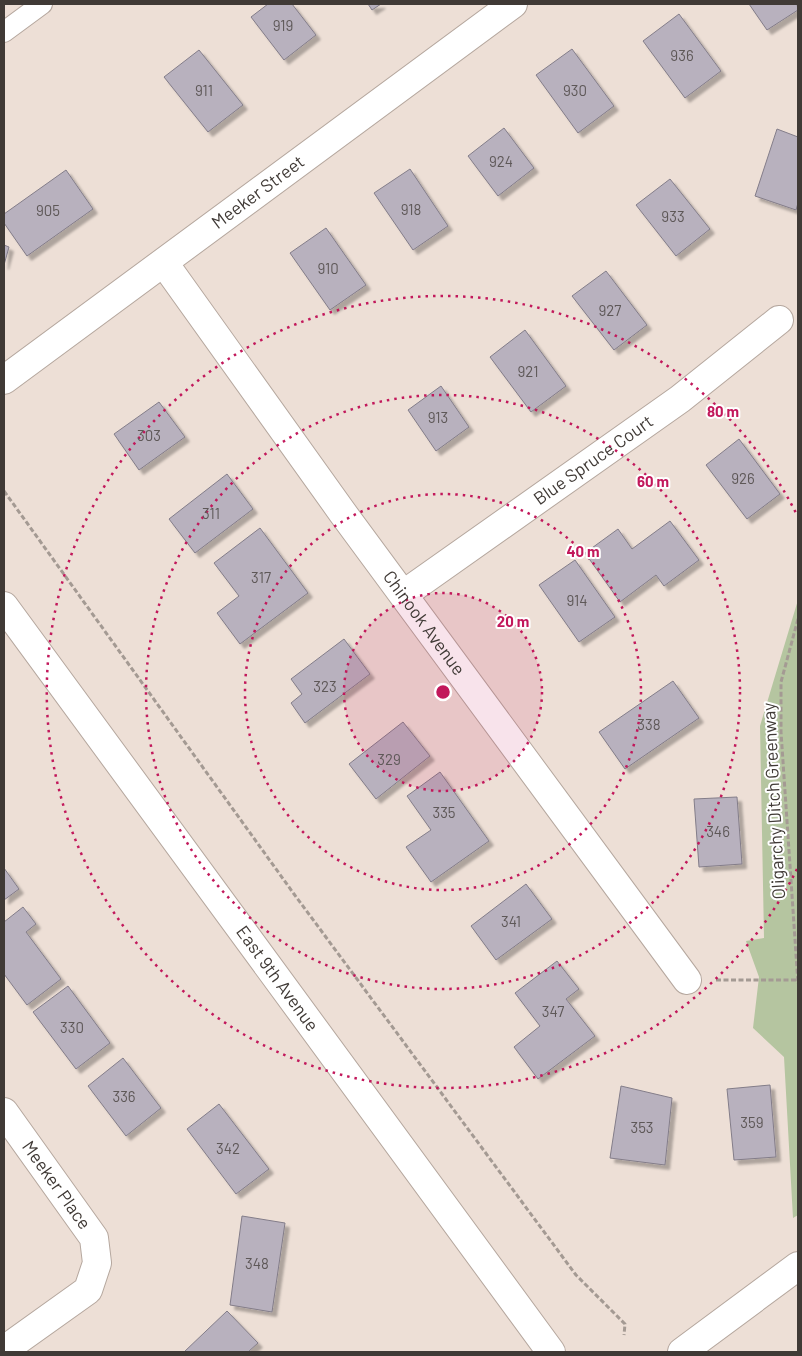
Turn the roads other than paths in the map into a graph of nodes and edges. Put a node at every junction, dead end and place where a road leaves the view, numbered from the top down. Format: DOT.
graph roads {
  1 [pos="42,4"];
  2 [pos="513,4"];
  3 [pos="4,32"];
  4 [pos="164,263"];
  5 [pos="779,320"];
  6 [pos="4,380"];
  7 [pos="404,594"];
  8 [pos="4,606"];
  9 [pos="688,980"];
  10 [pos="4,1112"];
  11 [pos="798,1266"];
  12 [pos="4,1350"];
  13 [pos="551,1352"];
  14 [pos="682,1352"];
  1 -- 3 [label="lane"];
  2 -- 4 [label="street, Meeker Street"];
  4 -- 6 [label="street, Meeker Street"];
  4 -- 7 [label="street, Chinook Avenue"];
  5 -- 7 [label="street, Blue Spruce Court"];
  7 -- 9 [label="street, Chinook Avenue"];
  8 -- 13 [label="street, East 9th Avenue"];
  10 -- 12 [label="street, Meeker Place"];
  11 -- 14 [label="street"];
}
